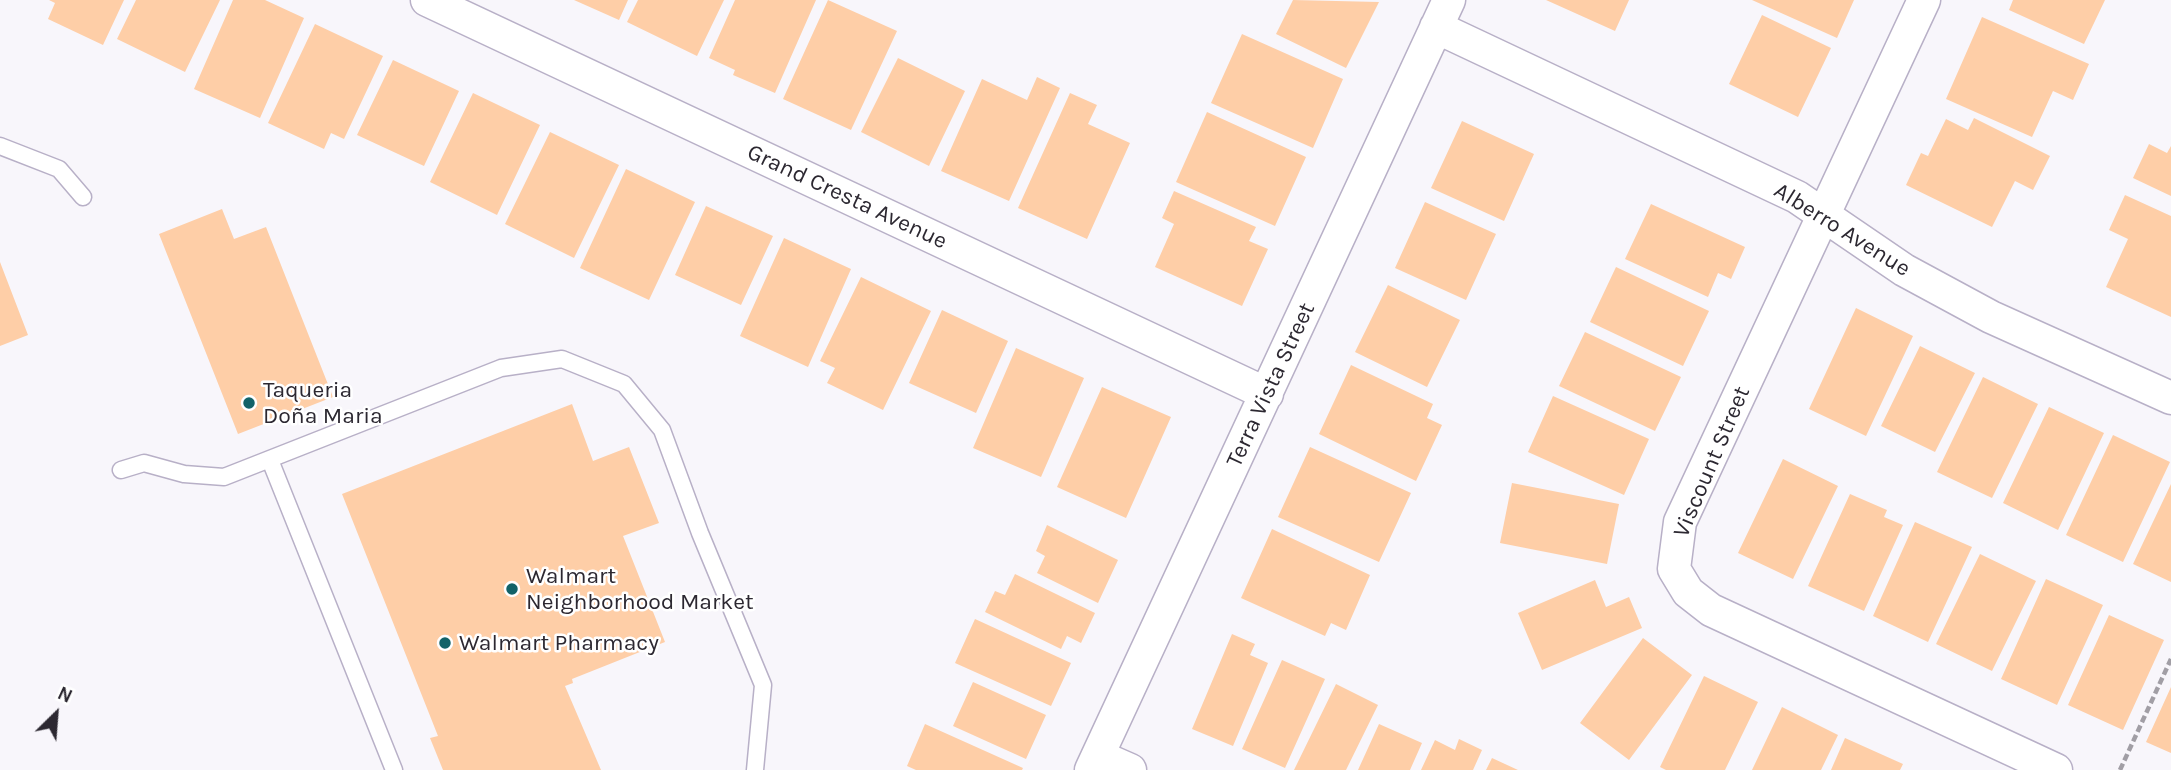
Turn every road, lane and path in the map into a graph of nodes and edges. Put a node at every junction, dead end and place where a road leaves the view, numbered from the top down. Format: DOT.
graph roads {
  1 [pos="427,0"];
  2 [pos="1924,0"];
  3 [pos="1442,14"];
  4 [pos="0,146"];
  5 [pos="83,197"];
  6 [pos="1822,216"];
  7 [pos="1267,394"];
  8 [pos="2171,398"];
  9 [pos="270,460"];
  10 [pos="121,470"];
  11 [pos="2171,659"];
  12 [pos="1095,763"];
  13 [pos="394,770"];
  14 [pos="755,770"];
  15 [pos="1130,770"];
  16 [pos="2056,770"];
  17 [pos="2120,770"];
  1 -- 7 [label="street, Grand Cresta Avenue"];
  2 -- 6 [label="street, Viscount Street"];
  3 -- 6 [label="street, Alberro Avenue"];
  3 -- 7 [label="street, Terra Vista Street"];
  4 -- 5 [label="lane"];
  6 -- 8 [label="street, Alberro Avenue"];
  6 -- 16 [label="street, Viscount Street"];
  7 -- 12 [label="street, Terra Vista Street"];
  9 -- 10 [label="lane"];
  9 -- 13 [label="lane"];
  9 -- 14 [label="lane"];
  11 -- 17 [label="path"];
  12 -- 15 [label="street"];
}
